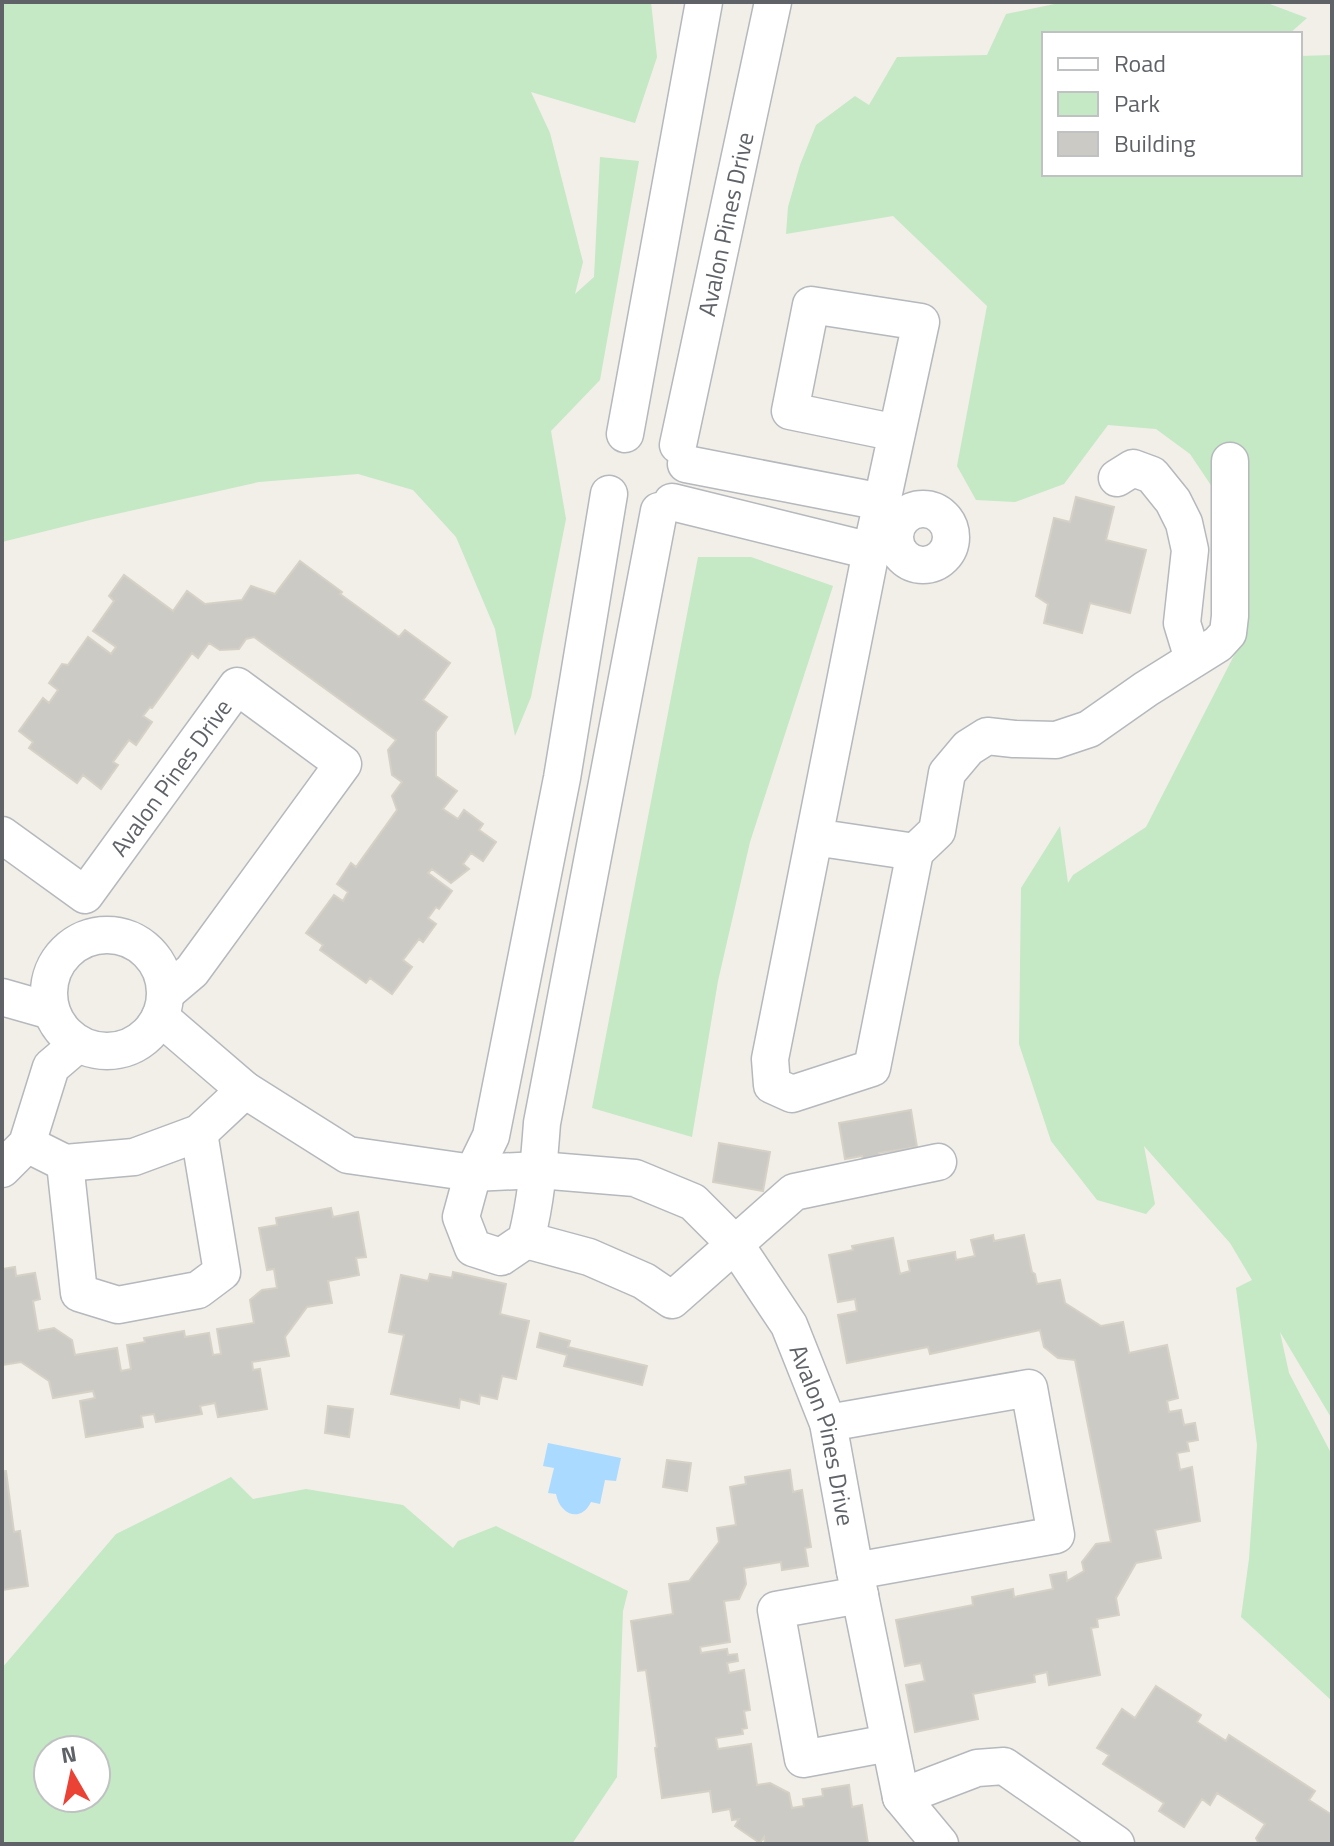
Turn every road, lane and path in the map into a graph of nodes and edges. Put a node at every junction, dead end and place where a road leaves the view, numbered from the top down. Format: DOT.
graph roads {
  1 [pos="704,2"];
  2 [pos="773,2"];
  3 [pos="897,433"];
  4 [pos="682,455"];
  5 [pos="1230,461"];
  6 [pos="611,462"];
  7 [pos="1117,478"];
  8 [pos="666,507"];
  9 [pos="882,527"];
  10 [pos="1193,659"];
  11 [pos="2,835"];
  12 [pos="814,837"];
  13 [pos="915,852"];
  14 [pos="85,895"];
  15 [pos="107,934"];
  16 [pos="2,997"];
  17 [pos="163,1005"];
  18 [pos="51,1011"];
  19 [pos="78,1044"];
  20 [pos="245,1090"];
  21 [pos="199,1133"];
  22 [pos="14,1156"];
  23 [pos="938,1162"];
  24 [pos="65,1163"];
  25 [pos="539,1170"];
  26 [pos="473,1173"];
  27 [pos="526,1240"];
  28 [pos="735,1244"];
  29 [pos="828,1423"];
  30 [pos="857,1583"];
  31 [pos="889,1743"];
  32 [pos="901,1797"];
  33 [pos="940,1844"];
  34 [pos="1116,1844"];
  1 -- 6 [label="street"];
  2 -- 4 [label="street, Avalon Pines Drive"];
  3 -- 9 [label="street"];
  4 -- 6 [label="street"];
  4 -- 8 [label="street, Avalon Pines Drive"];
  4 -- 9 [label="street"];
  5 -- 10 [label="street"];
  6 -- 8 [label="street"];
  6 -- 26 [label="street"];
  7 -- 10 [label="street"];
  8 -- 9 [label="street"];
  8 -- 25 [label="street, Avalon Pines Drive"];
  9 -- 12 [label="street"];
  10 -- 13 [label="street"];
  11 -- 14 [label="street"];
  12 -- 13 [label="street"];
  12 -- 13 [label="street"];
  14 -- 15 [label="street"];
  14 -- 17 [label="street, Avalon Pines Drive"];
  15 -- 17 [label="street"];
  15 -- 18 [label="street"];
  16 -- 18 [label="street"];
  17 -- 19 [label="street"];
  17 -- 20 [label="street, Avalon Pines Drive"];
  18 -- 19 [label="street"];
  19 -- 22 [label="street"];
  20 -- 21 [label="street"];
  20 -- 26 [label="street, Avalon Pines Drive"];
  21 -- 24 [label="street"];
  21 -- 24 [label="street"];
  22 -- 24 [label="street"];
  23 -- 28 [label="street"];
  25 -- 26 [label="street, Avalon Pines Drive"];
  25 -- 27 [label="street"];
  25 -- 28 [label="street, Avalon Pines Drive"];
  26 -- 27 [label="street"];
  27 -- 28 [label="street"];
  28 -- 29 [label="street, Avalon Pines Drive"];
  29 -- 30 [label="street, Avalon Pines Drive"];
  29 -- 30 [label="street"];
  30 -- 31 [label="street, Avalon Pines Drive"];
  30 -- 31 [label="street"];
  31 -- 32 [label="street, Avalon Pines Drive"];
  32 -- 33 [label="street, Avalon Pines Drive"];
  32 -- 34 [label="street"];
}
